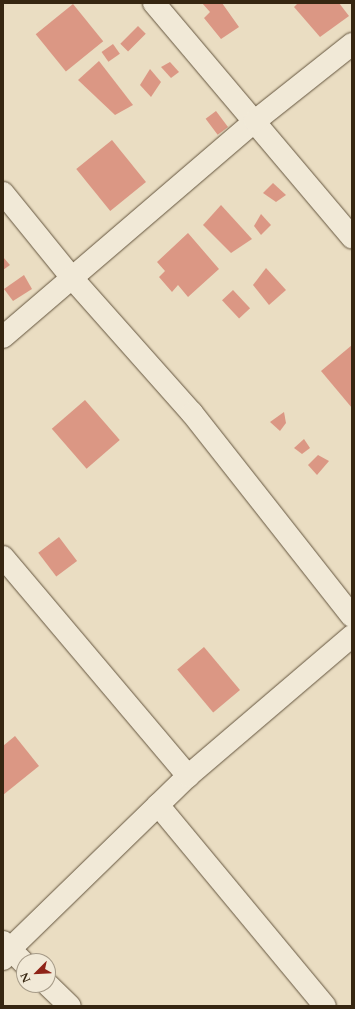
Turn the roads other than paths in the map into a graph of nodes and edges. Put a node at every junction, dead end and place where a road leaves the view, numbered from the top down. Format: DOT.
graph roads {
  1 [pos="154,3"];
  2 [pos="352,44"];
  3 [pos="255,121"];
  4 [pos="3,194"];
  5 [pos="352,237"];
  6 [pos="72,278"];
  7 [pos="3,337"];
  8 [pos="3,557"];
  9 [pos="352,616"];
  10 [pos="352,636"];
  11 [pos="188,776"];
  12 [pos="158,805"];
  13 [pos="10,953"];
  14 [pos="56,993"];
  15 [pos="70,1006"];
  16 [pos="325,1006"];
  1 -- 3 [label="street"];
  2 -- 3 [label="street"];
  3 -- 5 [label="street"];
  3 -- 6 [label="street"];
  4 -- 6 [label="street"];
  6 -- 7 [label="street"];
  6 -- 9 [label="street"];
  8 -- 11 [label="street"];
  10 -- 11 [label="street"];
  11 -- 12 [label="street"];
  12 -- 13 [label="street"];
  12 -- 16 [label="street"];
  14 -- 15 [label="street"];
}
